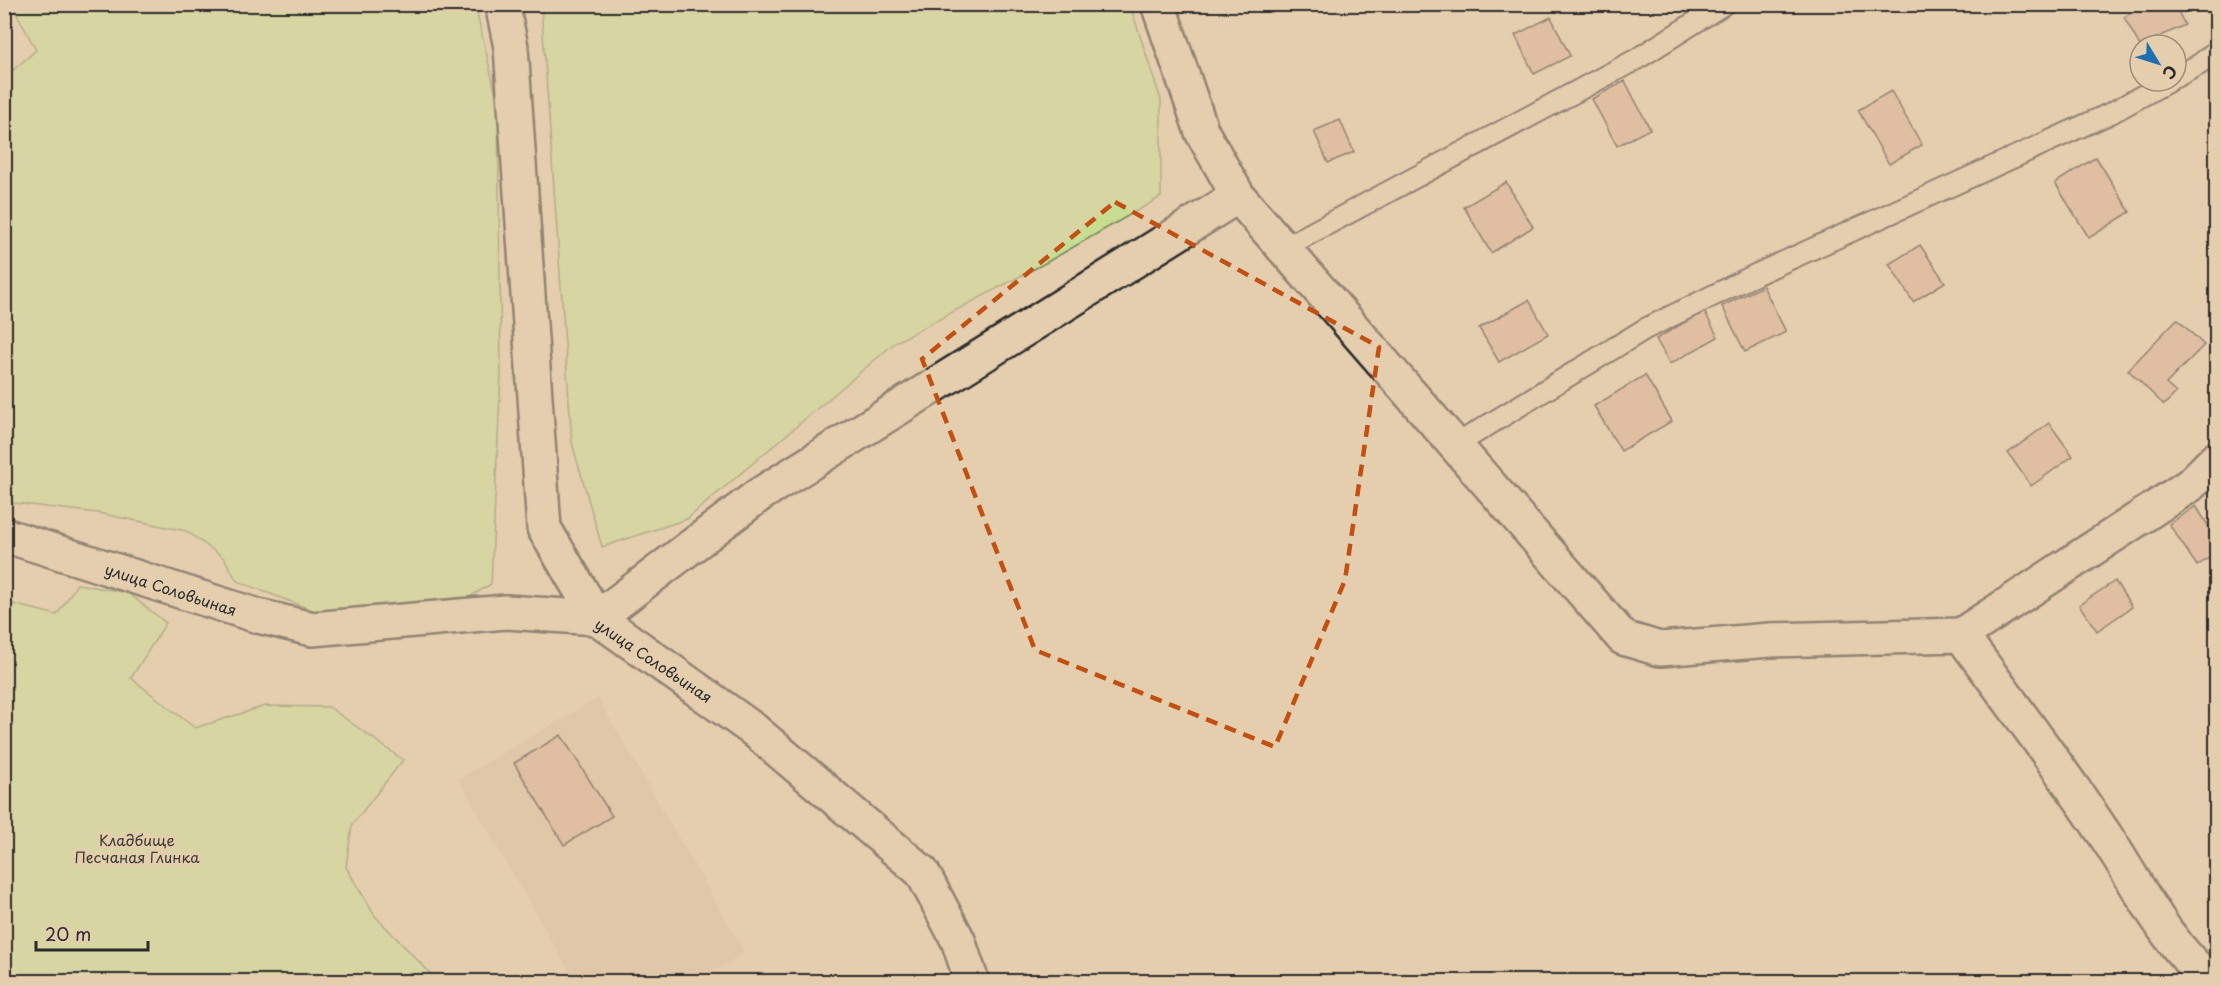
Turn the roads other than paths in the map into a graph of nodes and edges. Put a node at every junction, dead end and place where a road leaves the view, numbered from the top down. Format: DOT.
graph roads {
  1 [pos="502,4"];
  2 [pos="1158,4"];
  3 [pos="1724,4"];
  4 [pos="2217,51"];
  5 [pos="2188,70"];
  6 [pos="2147,93"];
  7 [pos="1238,196"];
  8 [pos="1283,248"];
  9 [pos="1454,446"];
  10 [pos="2217,459"];
  11 [pos="4,536"];
  12 [pos="597,618"];
  13 [pos="1961,635"];
  14 [pos="972,981"];
  15 [pos="2212,981"];
  1 -- 12 [label="street"];
  2 -- 7 [label="street"];
  3 -- 8 [label="lane"];
  4 -- 5 [label="lane"];
  6 -- 9 [label="lane"];
  7 -- 8 [label="street"];
  7 -- 12 [label="street"];
  8 -- 9 [label="street"];
  9 -- 13 [label="street"];
  10 -- 13 [label="street"];
  11 -- 12 [label="street, улица Соловьиная"];
  12 -- 14 [label="street, улица Соловьиная"];
  13 -- 15 [label="street"];
}
